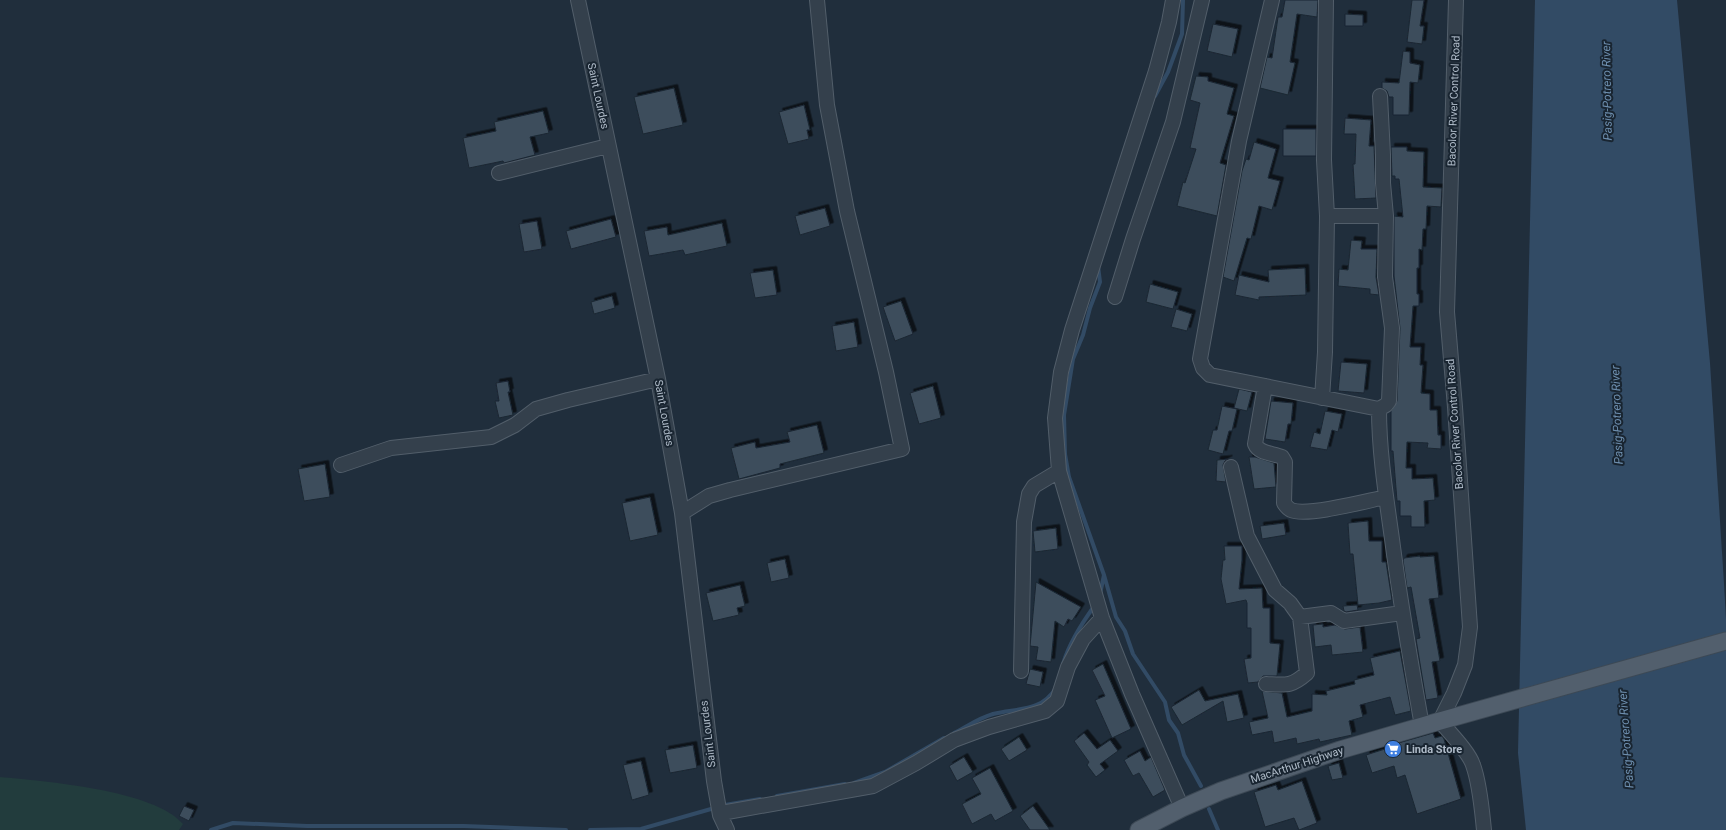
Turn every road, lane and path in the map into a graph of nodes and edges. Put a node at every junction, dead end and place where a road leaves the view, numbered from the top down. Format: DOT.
graph roads {
  1 [pos="578,0"];
  2 [pos="817,0"];
  3 [pos="1173,0"];
  4 [pos="1202,0"];
  5 [pos="1272,0"];
  6 [pos="1326,0"];
  7 [pos="1456,0"];
  8 [pos="1380,96"];
  9 [pos="608,146"];
  10 [pos="499,172"];
  11 [pos="1328,216"];
  12 [pos="1386,216"];
  13 [pos="1115,298"];
  14 [pos="658,379"];
  15 [pos="1265,386"];
  16 [pos="1322,398"];
  17 [pos="1379,409"];
  18 [pos="341,465"];
  19 [pos="1231,467"];
  20 [pos="1058,471"];
  21 [pos="1386,496"];
  22 [pos="682,513"];
  23 [pos="1402,613"];
  24 [pos="1101,614"];
  25 [pos="1300,617"];
  26 [pos="1726,641"];
  27 [pos="1021,671"];
  28 [pos="1266,684"];
  29 [pos="1440,720"];
  30 [pos="1422,726"];
  31 [pos="719,808"];
  32 [pos="1182,808"];
  33 [pos="1161,824"];
  34 [pos="727,830"];
  35 [pos="1139,830"];
  36 [pos="1484,830"];
  1 -- 9 [label="street, Saint Lourdes"];
  2 -- 22 [label="street"];
  3 -- 20 [label="street"];
  4 -- 13 [label="street"];
  5 -- 15 [label="street"];
  6 -- 11 [label="street"];
  7 -- 29 [label="street, Bacolor River Control Road"];
  8 -- 12 [label="street"];
  9 -- 10 [label="street"];
  9 -- 14 [label="street, Saint Lourdes"];
  11 -- 12 [label="street"];
  11 -- 16 [label="street"];
  12 -- 17 [label="street"];
  14 -- 18 [label="street"];
  14 -- 22 [label="street, Saint Lourdes"];
  15 -- 16 [label="street"];
  15 -- 21 [label="street"];
  16 -- 17 [label="street"];
  17 -- 21 [label="street"];
  19 -- 25 [label="street"];
  20 -- 24 [label="street"];
  20 -- 27 [label="street"];
  21 -- 23 [label="street"];
  22 -- 31 [label="street, Saint Lourdes"];
  23 -- 25 [label="street"];
  23 -- 30 [label="street"];
  24 -- 31 [label="street"];
  24 -- 32 [label="street"];
  25 -- 28 [label="street"];
  26 -- 29 [label="main road, MacArthur Highway"];
  29 -- 30 [label="main road, MacArthur Highway"];
  29 -- 36 [label="street"];
  30 -- 32 [label="main road, MacArthur Highway"];
  31 -- 34 [label="street, Saint Lourdes"];
  32 -- 33 [label="main road, MacArthur Highway"];
  33 -- 35 [label="main road, MacArthur Highway"];
}
